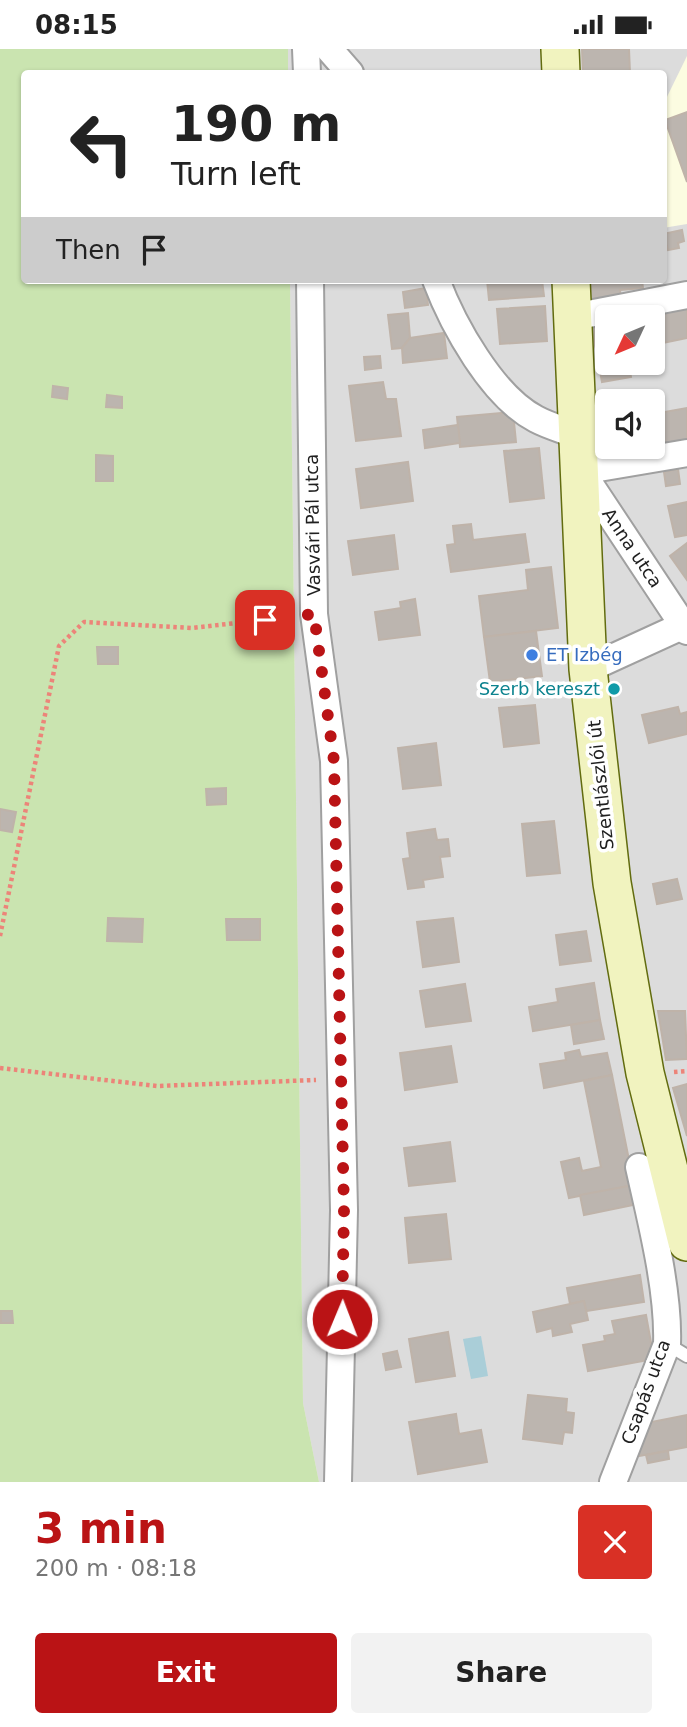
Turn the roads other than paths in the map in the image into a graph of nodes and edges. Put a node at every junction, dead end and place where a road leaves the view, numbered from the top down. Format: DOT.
graph roads {
  1 [pos="306,49"];
  2 [pos="329,49"];
  3 [pos="560,49"];
  4 [pos="307,70"];
  5 [pos="347,70"];
  6 [pos="561,70"];
  7 [pos="310,284"];
  8 [pos="437,284"];
  9 [pos="571,284"];
  10 [pos="687,295"];
  11 [pos="573,317"];
  12 [pos="577,435"];
  13 [pos="687,453"];
  14 [pos="581,471"];
  15 [pos="685,628"];
  16 [pos="588,669"];
  17 [pos="639,1167"];
  18 [pos="676,1224"];
  19 [pos="677,1350"];
  20 [pos="338,1482"];
  21 [pos="613,1482"];
  1 -- 4 [label="street"];
  2 -- 5 [label="street"];
  3 -- 6 [label="main road"];
  7 -- 20 [label="street, Vasvári Pál utca"];
  8 -- 12 [label="street"];
  9 -- 11 [label="main road, Szentlászlói út"];
  10 -- 11 [label="street"];
  11 -- 12 [label="main road, Szentlászlói út"];
  12 -- 14 [label="main road, Szentlászlói út"];
  13 -- 14 [label="street"];
  14 -- 15 [label="street, Anna utca"];
  14 -- 16 [label="main road, Szentlászlói út"];
  15 -- 16 [label="street, Anna utca"];
  16 -- 18 [label="main road, Szentlászlói út"];
  17 -- 18 [label="street, Csapás utca"];
  18 -- 19 [label="street, Csapás utca"];
  19 -- 21 [label="street, Csapás utca"];
}
